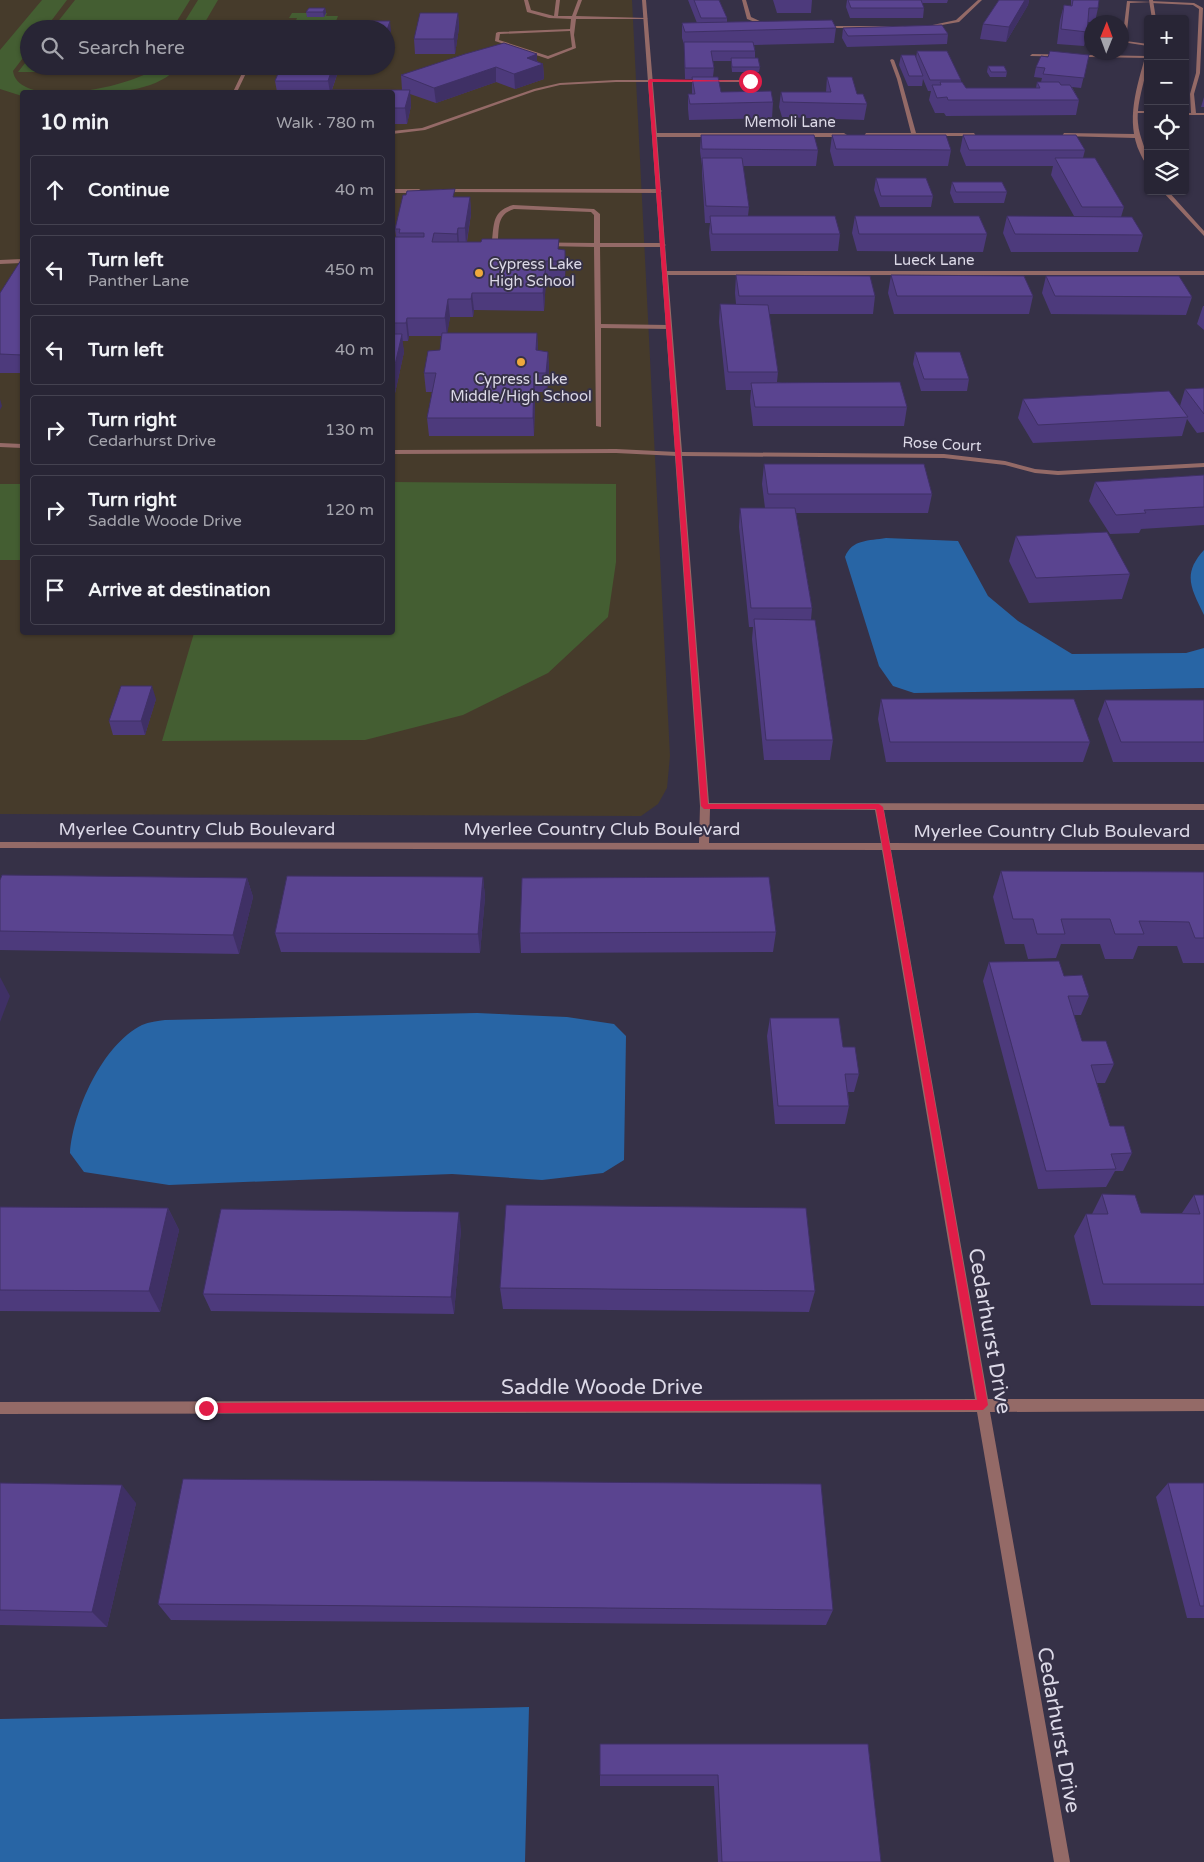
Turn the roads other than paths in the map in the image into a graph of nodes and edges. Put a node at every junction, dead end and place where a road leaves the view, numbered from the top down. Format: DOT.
graph roads {
  1 [pos="526,0"];
  2 [pos="558,0"];
  3 [pos="580,0"];
  4 [pos="644,0"];
  5 [pos="744,0"];
  6 [pos="980,0"];
  7 [pos="1151,1"];
  8 [pos="1153,15"];
  9 [pos="556,17"];
  10 [pos="572,18"];
  11 [pos="646,18"];
  12 [pos="925,26"];
  13 [pos="774,27"];
  14 [pos="821,27"];
  15 [pos="906,27"];
  16 [pos="570,30"];
  17 [pos="1144,44"];
  18 [pos="1032,55"];
  19 [pos="1144,55"];
  20 [pos="892,60"];
  21 [pos="1146,60"];
  22 [pos="243,75"];
  23 [pos="650,81"];
  24 [pos="750,81"];
  25 [pos="237,90"];
  26 [pos="1135,112"];
  27 [pos="1144,112"];
  28 [pos="1189,114"];
  29 [pos="1194,114"];
  30 [pos="1204,114"];
  31 [pos="395,132"];
  32 [pos="655,135"];
  33 [pos="914,135"];
  34 [pos="982,135"];
  35 [pos="1061,135"];
  36 [pos="1135,136"];
  37 [pos="1144,155"];
  38 [pos="395,191"];
  39 [pos="422,191"];
  40 [pos="432,191"];
  41 [pos="659,191"];
  42 [pos="1169,195"];
  43 [pos="1204,234"];
  44 [pos="597,245"];
  45 [pos="663,245"];
  46 [pos="20,261"];
  47 [pos="0,262"];
  48 [pos="665,273"];
  49 [pos="1204,273"];
  50 [pos="598,326"];
  51 [pos="668,326"];
  52 [pos="599,426"];
  53 [pos="0,444"];
  54 [pos="20,446"];
  55 [pos="395,452"];
  56 [pos="677,454"];
  57 [pos="1204,465"];
  58 [pos="704,806"];
  59 [pos="879,807"];
  60 [pos="1204,808"];
  61 [pos="0,845"];
  62 [pos="704,846"];
  63 [pos="886,847"];
  64 [pos="1204,847"];
  65 [pos="983,1405"];
  66 [pos="1204,1405"];
  67 [pos="0,1408"];
  68 [pos="1062,1862"];
  1 -- 9 [label="street"];
  2 -- 9 [label="street"];
  3 -- 10 [label="street"];
  4 -- 11 [label="street"];
  5 -- 13 [label="street"];
  6 -- 12 [label="street"];
  7 -- 8 [label="street"];
  7 -- 17 [label="street"];
  7 -- 29 [label="street"];
  9 -- 10 [label="street"];
  10 -- 11 [label="street"];
  10 -- 16 [label="street"];
  11 -- 23 [label="street"];
  14 -- 15 [label="street"];
  16 -- 16 [label="street"];
  18 -- 19 [label="street"];
  20 -- 33 [label="street"];
  21 -- 26 [label="street"];
  22 -- 25 [label="street"];
  23 -- 24 [label="street"];
  23 -- 31 [label="street"];
  23 -- 32 [label="street"];
  26 -- 27 [label="street"];
  26 -- 36 [label="street"];
  28 -- 29 [label="street"];
  29 -- 30 [label="street"];
  32 -- 33 [label="street, Memoli Lane"];
  32 -- 41 [label="street"];
  33 -- 34 [label="street, Memoli Lane"];
  35 -- 36 [label="street"];
  36 -- 37 [label="street"];
  38 -- 39 [label="street"];
  40 -- 41 [label="street"];
  41 -- 45 [label="street"];
  42 -- 43 [label="street"];
  44 -- 44 [label="street"];
  44 -- 45 [label="street"];
  44 -- 50 [label="street"];
  45 -- 48 [label="street"];
  46 -- 47 [label="street"];
  48 -- 49 [label="street, Lueck Lane"];
  48 -- 51 [label="street"];
  50 -- 51 [label="street"];
  50 -- 52 [label="street"];
  51 -- 56 [label="street"];
  53 -- 54 [label="street"];
  55 -- 56 [label="street, Rose Court"];
  56 -- 57 [label="street, Rose Court"];
  56 -- 58 [label="street"];
  58 -- 59 [label="street, Myerlee Country Club Boulevard"];
  58 -- 62 [label="street"];
  59 -- 60 [label="street, Myerlee Country Club Boulevard"];
  59 -- 63 [label="street, Cedarhurst Drive"];
  61 -- 62 [label="street, Myerlee Country Club Boulevard"];
  62 -- 63 [label="street, Myerlee Country Club Boulevard"];
  63 -- 64 [label="street, Myerlee Country Club Boulevard"];
  63 -- 65 [label="street, Cedarhurst Drive"];
  65 -- 66 [label="street, Saddle Woode Drive"];
  65 -- 67 [label="street, Saddle Woode Drive"];
  65 -- 68 [label="street, Cedarhurst Drive"];
}
